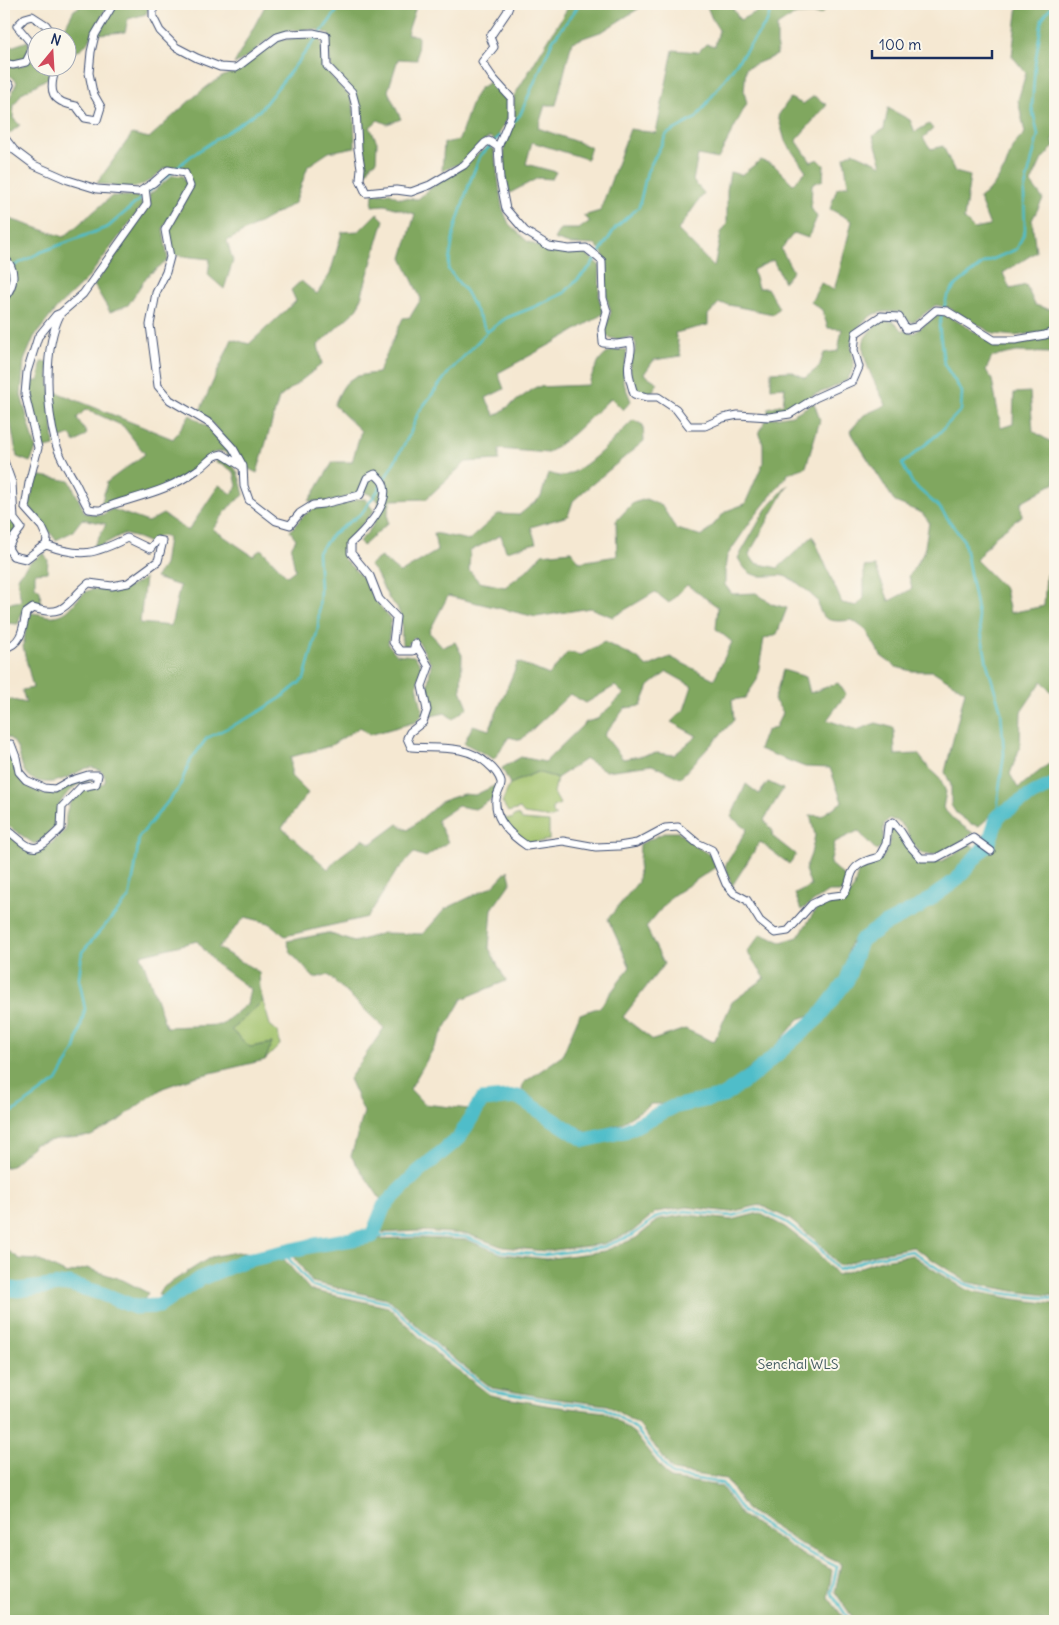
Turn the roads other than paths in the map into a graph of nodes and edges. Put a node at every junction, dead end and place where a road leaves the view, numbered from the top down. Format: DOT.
graph roads {
  1 [pos="109,4"];
  2 [pos="153,4"];
  3 [pos="510,4"];
  4 [pos="48,28"];
  5 [pos="28,39"];
  6 [pos="28,59"];
  7 [pos="4,63"];
  8 [pos="54,78"];
  9 [pos="4,80"];
  10 [pos="4,96"];
  11 [pos="4,137"];
  12 [pos="498,147"];
  13 [pos="145,188"];
  14 [pos="4,258"];
  15 [pos="4,298"];
  16 [pos="61,313"];
  17 [pos="1055,331"];
  18 [pos="4,461"];
  19 [pos="243,466"];
  20 [pos="46,545"];
  21 [pos="4,648"];
  22 [pos="4,745"];
  23 [pos="4,827"];
  24 [pos="991,851"];
  1 -- 8 [label="street"];
  2 -- 12 [label="street"];
  3 -- 12 [label="street"];
  4 -- 5 [label="street"];
  6 -- 7 [label="street"];
  9 -- 10 [label="street"];
  11 -- 13 [label="street"];
  12 -- 17 [label="street"];
  13 -- 16 [label="street"];
  13 -- 19 [label="street"];
  14 -- 15 [label="street"];
  16 -- 19 [label="street"];
  16 -- 20 [label="street"];
  18 -- 20 [label="street"];
  19 -- 24 [label="street"];
  20 -- 21 [label="street"];
  22 -- 23 [label="street"];
}
